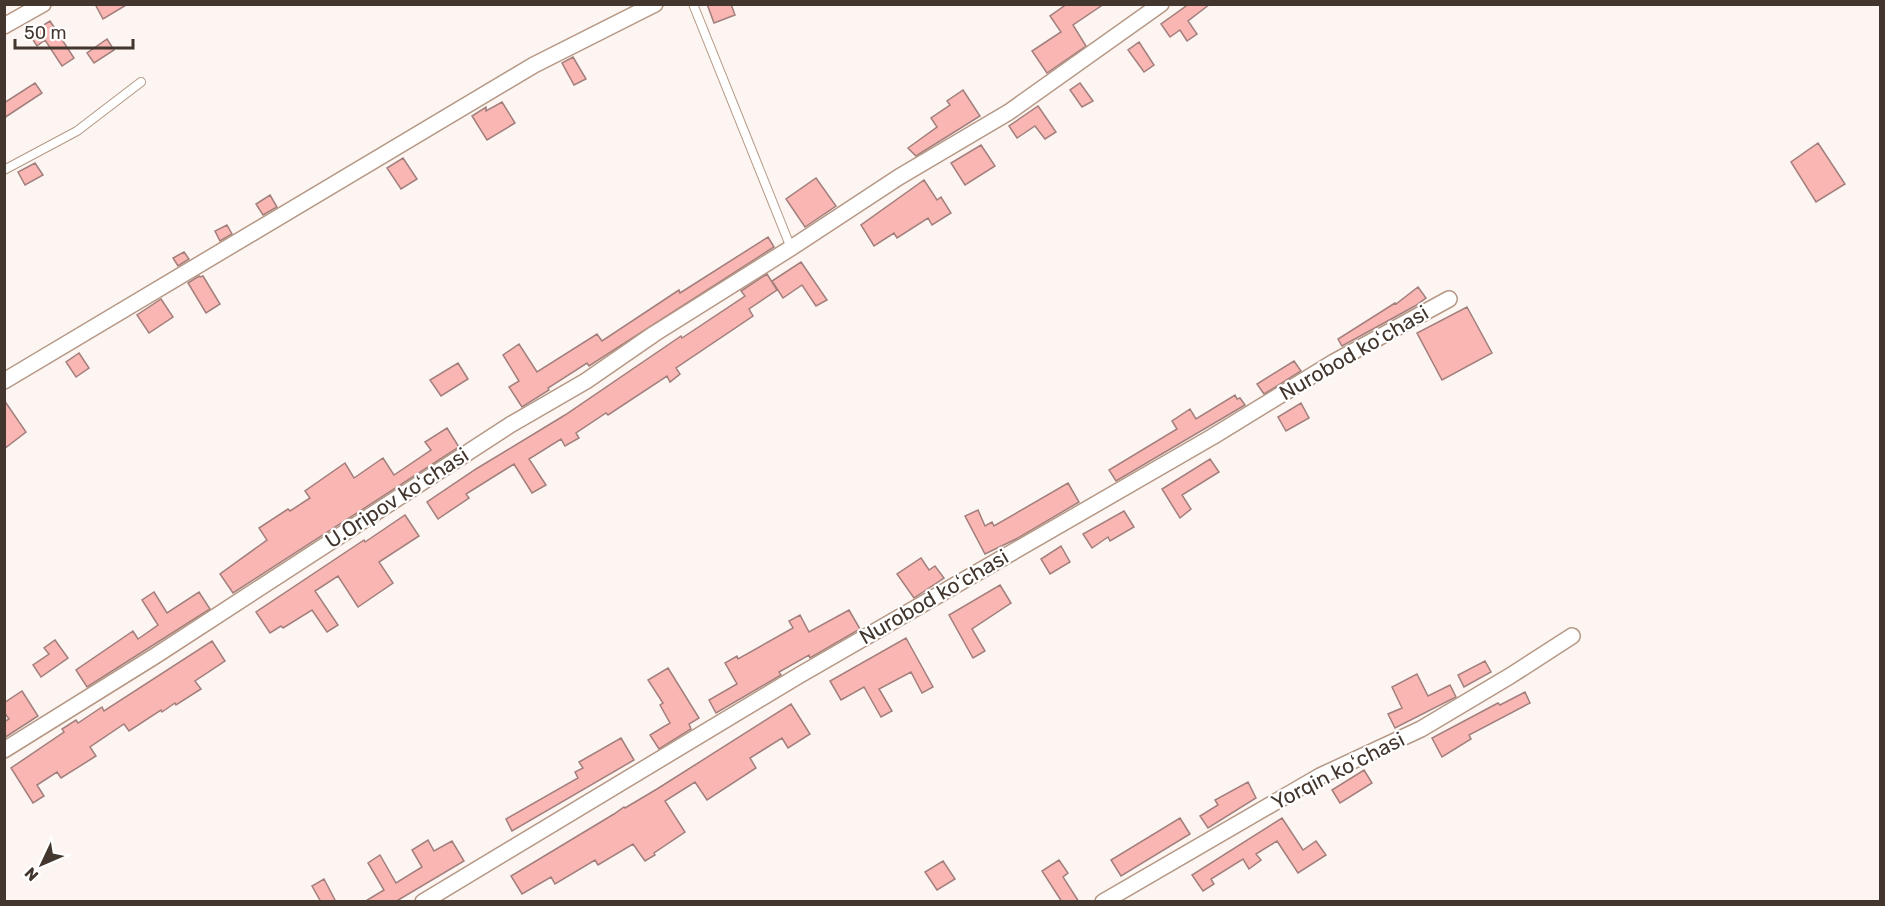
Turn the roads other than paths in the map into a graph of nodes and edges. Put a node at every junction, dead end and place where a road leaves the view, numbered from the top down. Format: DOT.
graph roads {
  1 [pos="43,4"];
  2 [pos="655,4"];
  3 [pos="693,4"];
  4 [pos="1161,4"];
  5 [pos="4,26"];
  6 [pos="141,82"];
  7 [pos="4,170"];
  8 [pos="791,248"];
  9 [pos="1449,299"];
  10 [pos="4,381"];
  11 [pos="1572,636"];
  12 [pos="4,750"];
  13 [pos="423,902"];
  14 [pos="1103,902"];
  1 -- 5 [label="street"];
  2 -- 10 [label="street"];
  3 -- 8 [label="lane"];
  4 -- 8 [label="street, U.Oripov koʻchasi"];
  6 -- 7 [label="lane"];
  8 -- 12 [label="street, U.Oripov koʻchasi"];
  9 -- 13 [label="street, Nurobod koʻchasi"];
  11 -- 14 [label="street, Yorqin koʻchasi"];
}
